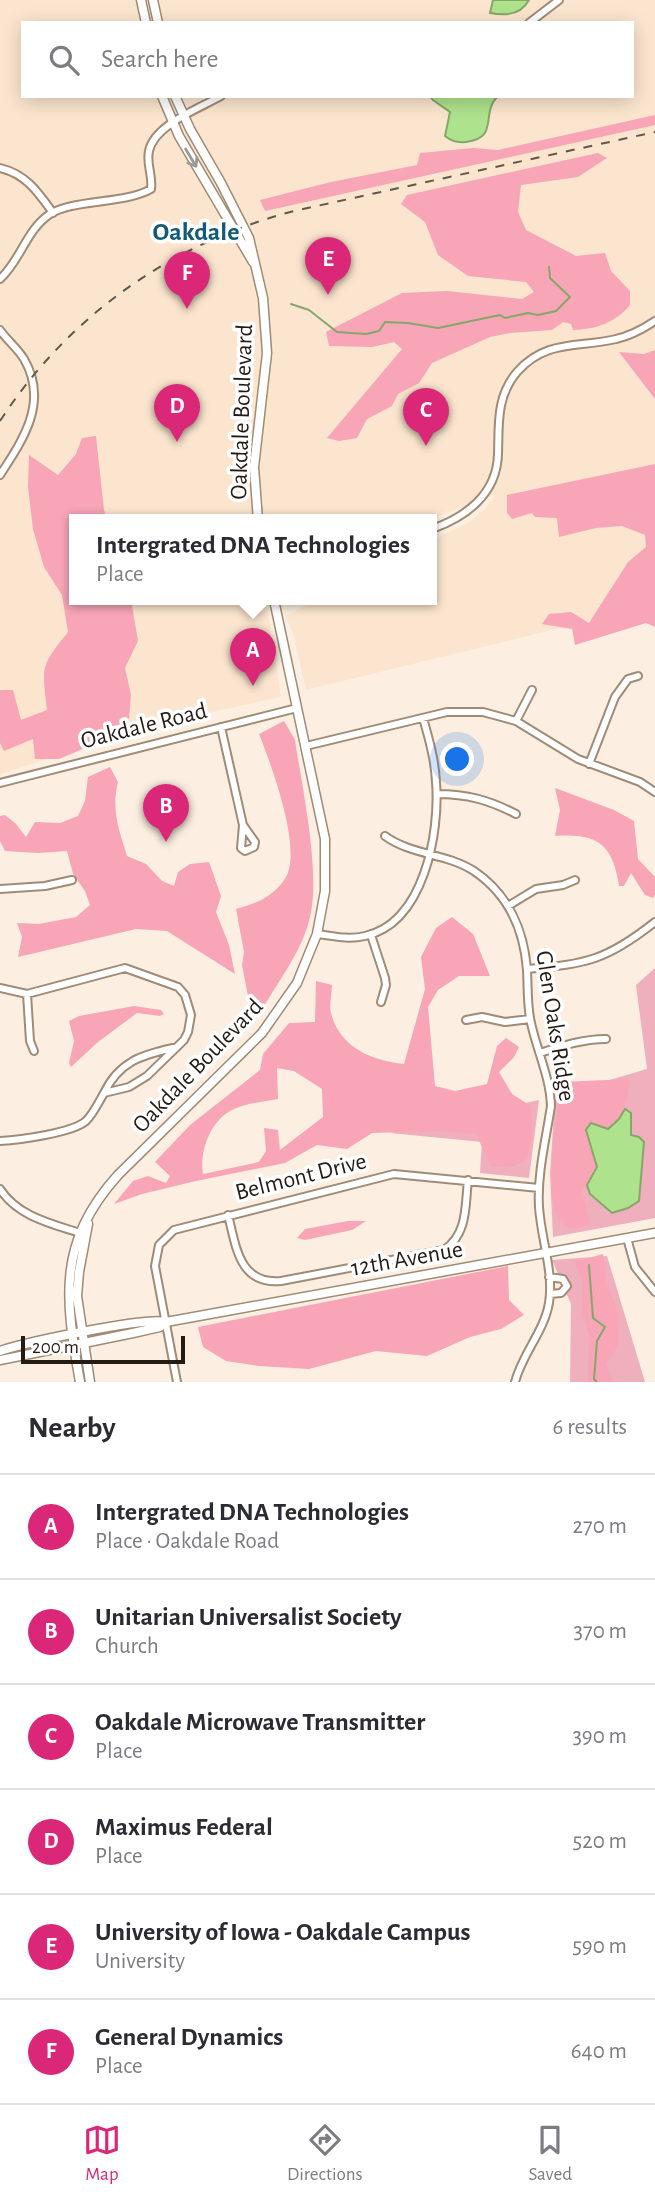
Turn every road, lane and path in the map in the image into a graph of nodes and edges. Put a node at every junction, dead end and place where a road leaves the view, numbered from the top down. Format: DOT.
graph roads {
  1 [pos="141,0"];
  2 [pos="153,0"];
  3 [pos="559,0"];
  4 [pos="146,21"];
  5 [pos="158,21"];
  6 [pos="531,21"];
  7 [pos="163,98"];
  8 [pos="176,98"];
  9 [pos="217,98"];
  10 [pos="183,116"];
  11 [pos="172,123"];
  12 [pos="0,168"];
  13 [pos="53,213"];
  14 [pos="255,265"];
  15 [pos="0,279"];
  16 [pos="655,321"];
  17 [pos="0,330"];
  18 [pos="0,475"];
  19 [pos="258,514"];
  20 [pos="437,527"];
  21 [pos="275,605"];
  22 [pos="638,676"];
  23 [pos="532,690"];
  24 [pos="297,708"];
  25 [pos="424,718"];
  26 [pos="516,721"];
  27 [pos="221,727"];
  28 [pos="306,746"];
  29 [pos="589,764"];
  30 [pos="0,783"];
  31 [pos="655,792"];
  32 [pos="437,794"];
  33 [pos="516,814"];
  34 [pos="243,825"];
  35 [pos="385,836"];
  36 [pos="428,853"];
  37 [pos="72,880"];
  38 [pos="575,880"];
  39 [pos="0,888"];
  40 [pos="508,906"];
  41 [pos="655,922"];
  42 [pos="317,934"];
  43 [pos="371,935"];
  44 [pos="527,969"];
  45 [pos="0,988"];
  46 [pos="27,994"];
  47 [pos="381,1002"];
  48 [pos="530,1019"];
  49 [pos="466,1020"];
  50 [pos="606,1039"];
  51 [pos="174,1048"];
  52 [pos="34,1051"];
  53 [pos="540,1054"];
  54 [pos="104,1093"];
  55 [pos="0,1141"];
  56 [pos="468,1181"];
  57 [pos="539,1188"];
  58 [pos="0,1189"];
  59 [pos="228,1215"];
  60 [pos="82,1233"];
  61 [pos="655,1233"];
  62 [pos="627,1238"];
  63 [pos="545,1253"];
  64 [pos="549,1277"];
  65 [pos="655,1292"];
  66 [pos="550,1294"];
  67 [pos="166,1322"];
  68 [pos="82,1333"];
  69 [pos="72,1339"];
  70 [pos="83,1342"];
  71 [pos="0,1350"];
  72 [pos="0,1360"];
  73 [pos="80,1382"];
  74 [pos="90,1382"];
  75 [pos="177,1382"];
  76 [pos="515,1382"];
  1 -- 4 [label="main road"];
  2 -- 5 [label="main road"];
  3 -- 6 [label="street"];
  7 -- 11 [label="main road, Oakdale Boulevard"];
  8 -- 10 [label="main road, Oakdale Boulevard"];
  9 -- 10 [label="street"];
  10 -- 11 [label="street"];
  10 -- 14 [label="main road, Oakdale Boulevard"];
  11 -- 13 [label="street"];
  11 -- 14 [label="main road, Oakdale Boulevard, one-way"];
  12 -- 13 [label="street"];
  13 -- 15 [label="street"];
  14 -- 19 [label="main road, Oakdale Boulevard"];
  16 -- 20 [label="street"];
  17 -- 18 [label="street"];
  21 -- 24 [label="main road, Oakdale Boulevard"];
  22 -- 29 [label="street"];
  23 -- 26 [label="street"];
  24 -- 27 [label="street, Oakdale Road"];
  24 -- 28 [label="main road, Oakdale Boulevard"];
  25 -- 26 [label="street"];
  25 -- 28 [label="street"];
  25 -- 32 [label="street"];
  26 -- 29 [label="street"];
  27 -- 30 [label="street, Oakdale Road"];
  27 -- 34 [label="street"];
  28 -- 42 [label="main road, Oakdale Boulevard"];
  29 -- 31 [label="street"];
  32 -- 33 [label="street"];
  32 -- 36 [label="street"];
  35 -- 36 [label="street, Glen Oaks Ridge"];
  36 -- 40 [label="street, Glen Oaks Ridge"];
  36 -- 43 [label="street"];
  37 -- 39 [label="street"];
  38 -- 40 [label="street"];
  40 -- 44 [label="street, Glen Oaks Ridge"];
  41 -- 44 [label="street"];
  42 -- 43 [label="street"];
  42 -- 60 [label="main road, Oakdale Boulevard"];
  43 -- 47 [label="street"];
  44 -- 48 [label="street, Glen Oaks Ridge"];
  45 -- 46 [label="street"];
  46 -- 51 [label="street"];
  46 -- 52 [label="street"];
  48 -- 49 [label="street"];
  48 -- 53 [label="street, Glen Oaks Ridge"];
  50 -- 53 [label="street"];
  51 -- 54 [label="street"];
  51 -- 54 [label="street"];
  53 -- 57 [label="street, Glen Oaks Ridge"];
  54 -- 55 [label="street"];
  56 -- 57 [label="street, Belmont Drive"];
  56 -- 59 [label="street, Belmont Drive"];
  56 -- 59 [label="street"];
  57 -- 63 [label="street, Glen Oaks Ridge"];
  58 -- 60 [label="street"];
  59 -- 67 [label="street, Belmont Drive"];
  60 -- 68 [label="main road, Oakdale Boulevard"];
  60 -- 69 [label="main road, Oakdale Boulevard"];
  61 -- 62 [label="main road, 12th Avenue"];
  62 -- 63 [label="main road, 12th Avenue"];
  62 -- 65 [label="street"];
  63 -- 64 [label="street, Glen Oaks Ridge"];
  63 -- 67 [label="main road, 12th Avenue"];
  64 -- 66 [label="street"];
  64 -- 66 [label="street"];
  66 -- 76 [label="street"];
  67 -- 68 [label="main road, 12th Avenue"];
  67 -- 70 [label="main road, 12th Avenue"];
  67 -- 75 [label="street, Belmont Drive"];
  68 -- 69 [label="main road, 12th Avenue"];
  68 -- 70 [label="main road, Oakdale Boulevard"];
  69 -- 70 [label="main road, 12th Avenue"];
  69 -- 71 [label="main road, 12th Avenue"];
  69 -- 72 [label="main road, 12th Avenue"];
  69 -- 73 [label="main road, Oakdale Boulevard"];
  70 -- 74 [label="main road, Oakdale Boulevard"];
}
